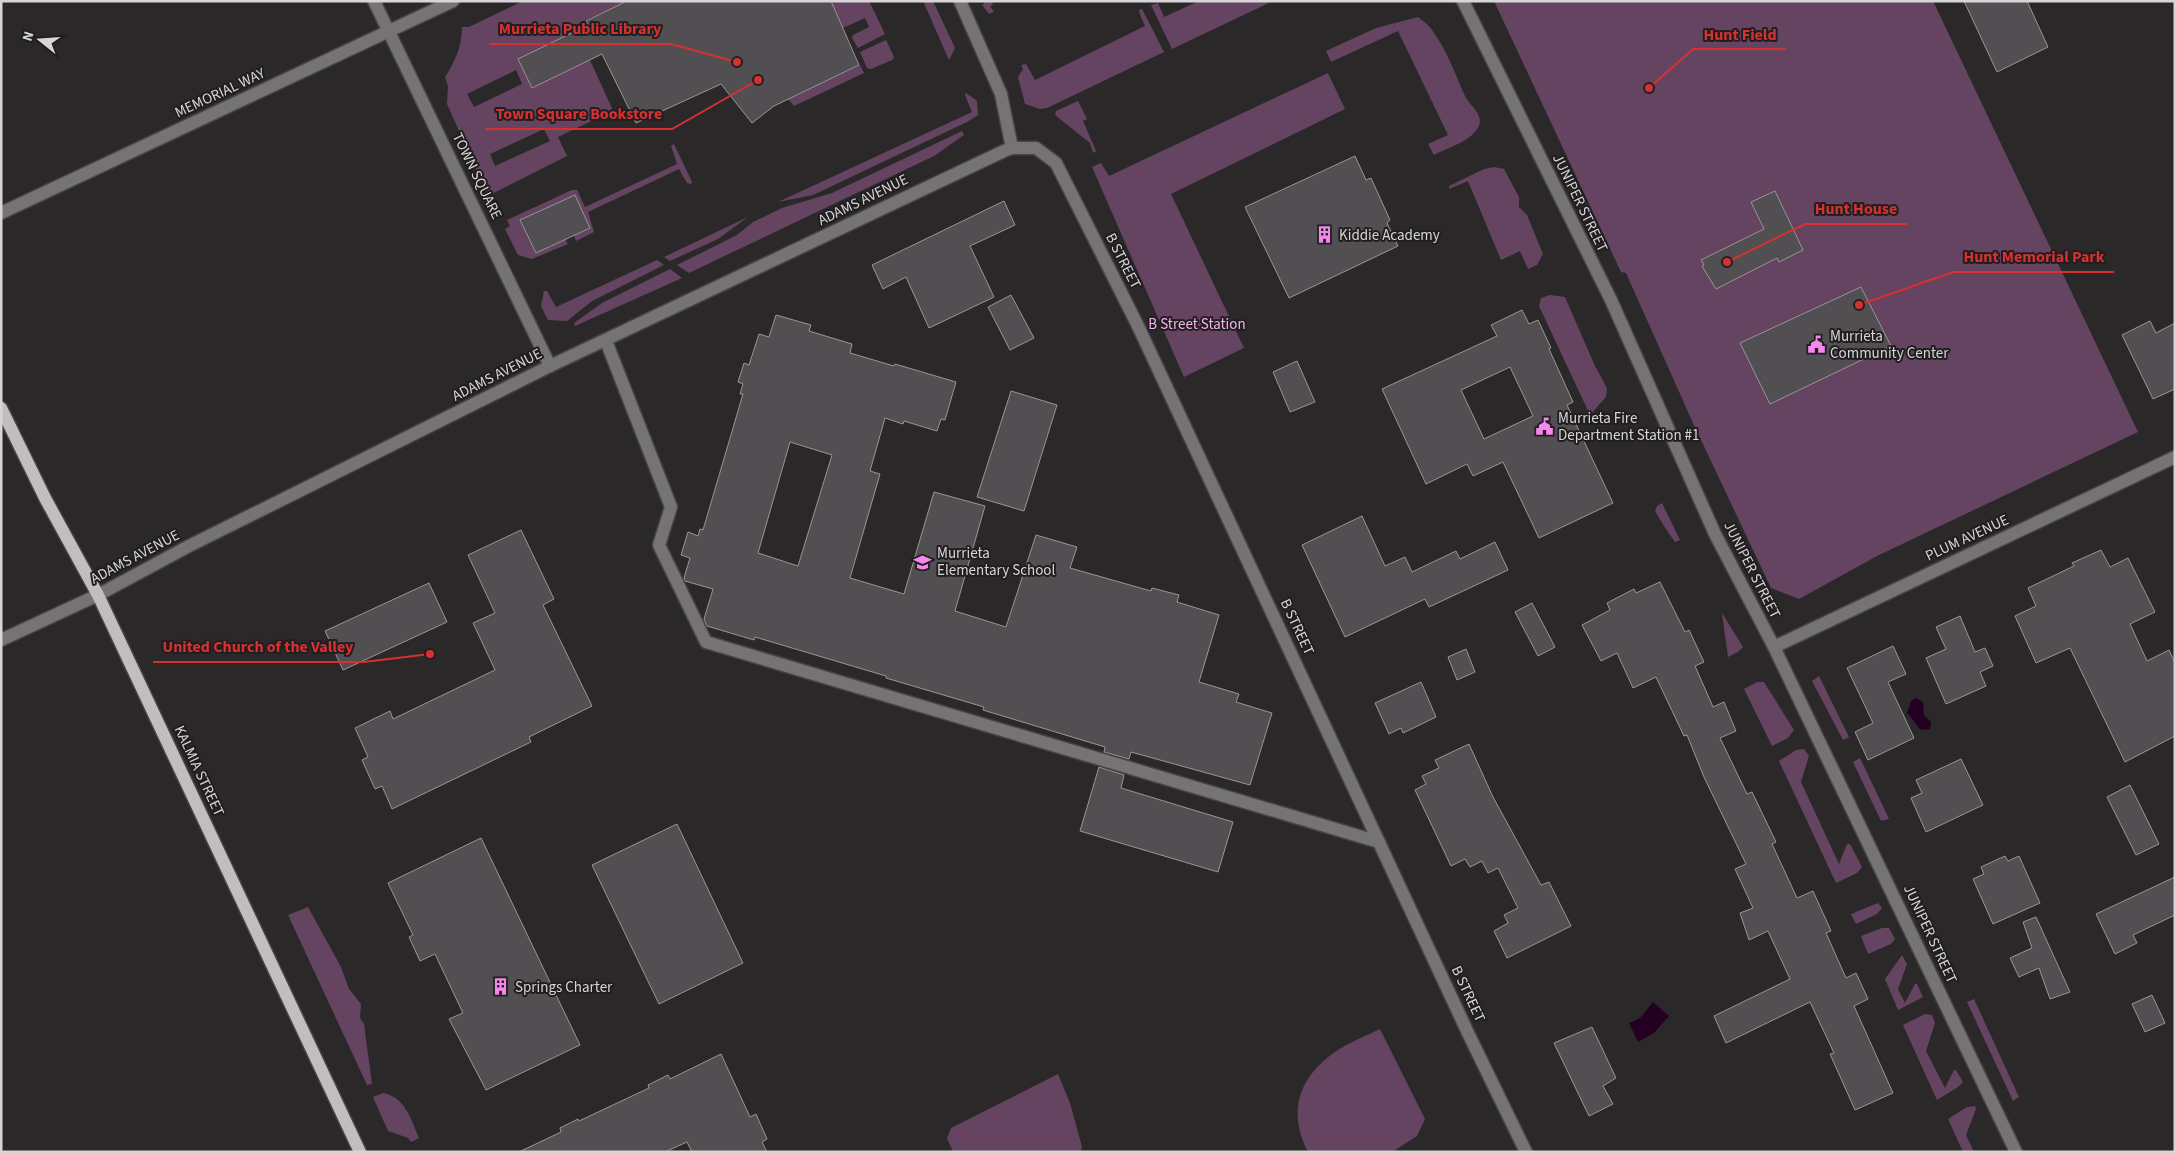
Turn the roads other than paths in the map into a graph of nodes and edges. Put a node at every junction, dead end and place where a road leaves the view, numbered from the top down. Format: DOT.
graph roads {
  1 [pos="374,1"];
  2 [pos="453,1"];
  3 [pos="960,1"];
  4 [pos="1463,1"];
  5 [pos="388,32"];
  6 [pos="1012,148"];
  7 [pos="1,213"];
  8 [pos="606,340"];
  9 [pos="550,366"];
  10 [pos="1,408"];
  11 [pos="2173,463"];
  12 [pos="98,595"];
  13 [pos="1,640"];
  14 [pos="1774,647"];
  15 [pos="1379,842"];
  16 [pos="360,1152"];
  17 [pos="1526,1152"];
  18 [pos="2016,1152"];
  1 -- 5 [label="street, TOWN SQUARE"];
  2 -- 5 [label="street, MEMORIAL WAY"];
  3 -- 6 [label="street"];
  4 -- 14 [label="street, JUNIPER STREET"];
  5 -- 7 [label="street, MEMORIAL WAY"];
  5 -- 9 [label="street, TOWN SQUARE"];
  6 -- 8 [label="street, ADAMS AVENUE"];
  6 -- 15 [label="street, B STREET"];
  8 -- 9 [label="street, ADAMS AVENUE"];
  8 -- 15 [label="street"];
  9 -- 12 [label="street, ADAMS AVENUE"];
  10 -- 12 [label="main road, KALMIA STREET"];
  11 -- 14 [label="street, PLUM AVENUE"];
  12 -- 13 [label="street, ADAMS AVENUE"];
  12 -- 16 [label="main road, KALMIA STREET"];
  14 -- 18 [label="street, JUNIPER STREET"];
  15 -- 17 [label="street, B STREET"];
}
